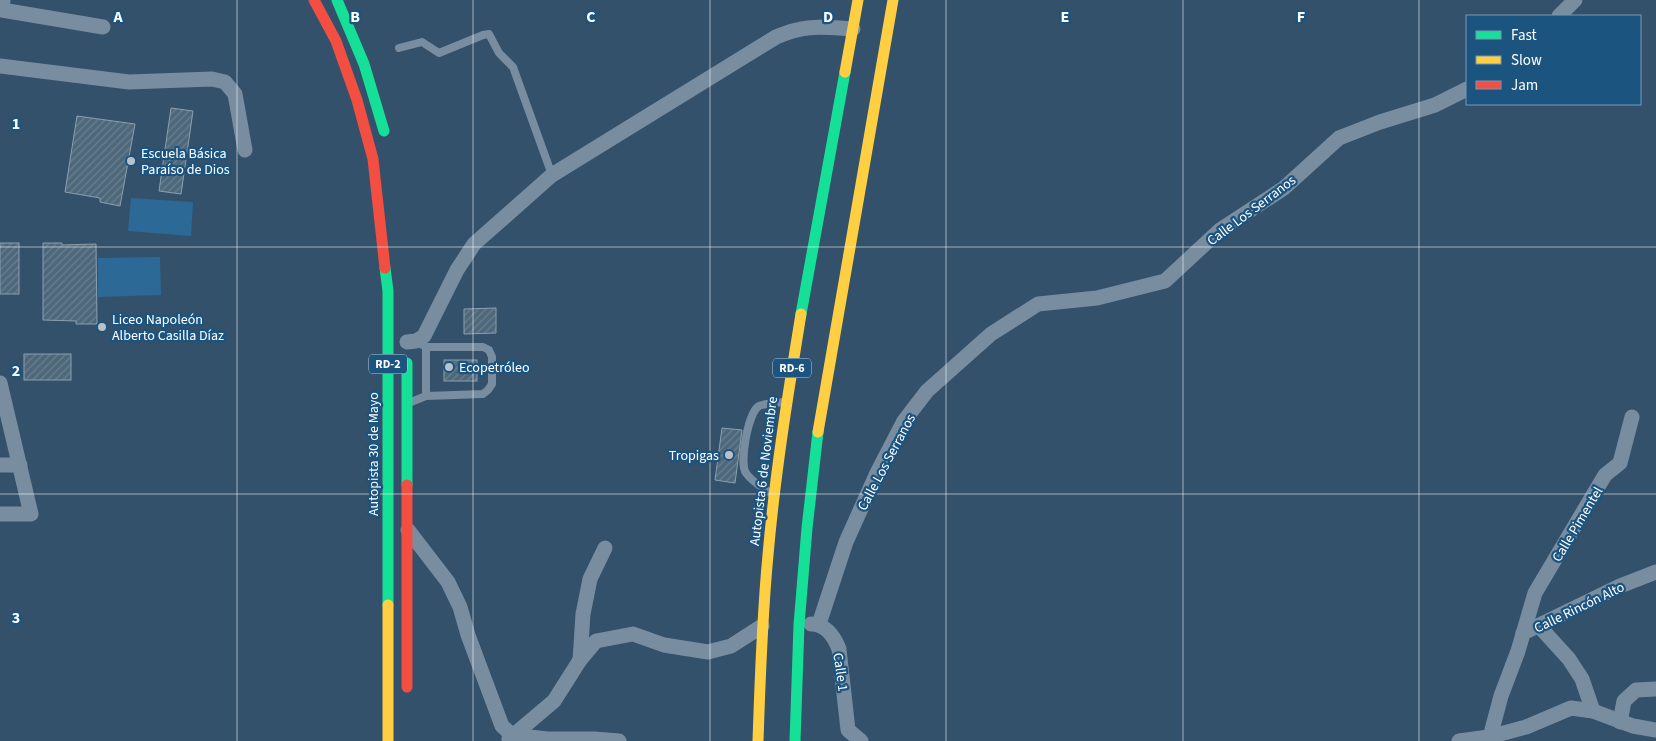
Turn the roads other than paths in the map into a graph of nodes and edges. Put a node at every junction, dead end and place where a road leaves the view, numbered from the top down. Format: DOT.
graph roads {
  1 [pos="314,0"];
  2 [pos="337,0"];
  3 [pos="858,0"];
  4 [pos="894,0"];
  5 [pos="1575,0"];
  6 [pos="2,7"];
  7 [pos="1560,15"];
  8 [pos="103,27"];
  9 [pos="853,29"];
  10 [pos="399,48"];
  11 [pos="0,66"];
  12 [pos="1466,90"];
  13 [pos="386,140"];
  14 [pos="245,150"];
  15 [pos="552,175"];
  16 [pos="414,341"];
  17 [pos="0,383"];
  18 [pos="426,396"];
  19 [pos="786,402"];
  20 [pos="3,404"];
  21 [pos="407,404"];
  22 [pos="1632,417"];
  23 [pos="0,465"];
  24 [pos="20,465"];
  25 [pos="774,496"];
  26 [pos="0,514"];
  27 [pos="408,530"];
  28 [pos="605,548"];
  29 [pos="1656,572"];
  30 [pos="819,624"];
  31 [pos="799,625"];
  32 [pos="762,626"];
  33 [pos="1539,626"];
  34 [pos="1523,633"];
  35 [pos="580,660"];
  36 [pos="1656,689"];
  37 [pos="407,702"];
  38 [pos="1593,711"];
  39 [pos="1620,722"];
  40 [pos="1656,730"];
  41 [pos="510,738"];
  42 [pos="1489,739"];
  43 [pos="388,741"];
  44 [pos="619,741"];
  45 [pos="758,741"];
  46 [pos="795,741"];
  47 [pos="861,741"];
  48 [pos="1459,741"];
  1 -- 43 [label="highway, Autopista 30 de Mayo / RD-2"];
  2 -- 13 [label="highway"];
  3 -- 9 [label="highway, Autopista 6 de Noviembre / RD-6"];
  4 -- 31 [label="highway, RD-6"];
  5 -- 7 [label="street"];
  6 -- 8 [label="street"];
  9 -- 15 [label="street"];
  9 -- 19 [label="highway, Autopista 6 de Noviembre / RD-6"];
  10 -- 15 [label="lane"];
  11 -- 14 [label="street"];
  12 -- 30 [label="street, Calle Los Serranos"];
  15 -- 16 [label="street"];
  16 -- 18 [label="lane"];
  16 -- 18 [label="lane"];
  16 -- 21 [label="highway, RD-2"];
  17 -- 20 [label="street"];
  18 -- 21 [label="lane"];
  19 -- 25 [label="highway, Autopista 6 de Noviembre / RD-6"];
  19 -- 25 [label="lane"];
  20 -- 24 [label="street"];
  21 -- 27 [label="highway, RD-2"];
  22 -- 34 [label="street, Calle Pimentel"];
  23 -- 24 [label="street"];
  24 -- 26 [label="street"];
  25 -- 32 [label="highway, Autopista 6 de Noviembre / RD-6"];
  27 -- 37 [label="highway, RD-2"];
  27 -- 41 [label="street"];
  28 -- 35 [label="street"];
  29 -- 33 [label="street, Calle Rincón Alto"];
  30 -- 31 [label="street"];
  30 -- 47 [label="street, Calle 1"];
  31 -- 46 [label="highway, RD-6"];
  32 -- 35 [label="street"];
  32 -- 45 [label="highway, Autopista 6 de Noviembre / RD-6"];
  33 -- 34 [label="street, Calle Rincón Alto"];
  33 -- 38 [label="street"];
  34 -- 42 [label="street, Calle Rincón Alto"];
  35 -- 41 [label="street"];
  36 -- 39 [label="street"];
  38 -- 39 [label="street"];
  38 -- 42 [label="street"];
  39 -- 40 [label="street"];
  41 -- 44 [label="street"];
  42 -- 48 [label="street"];
}
